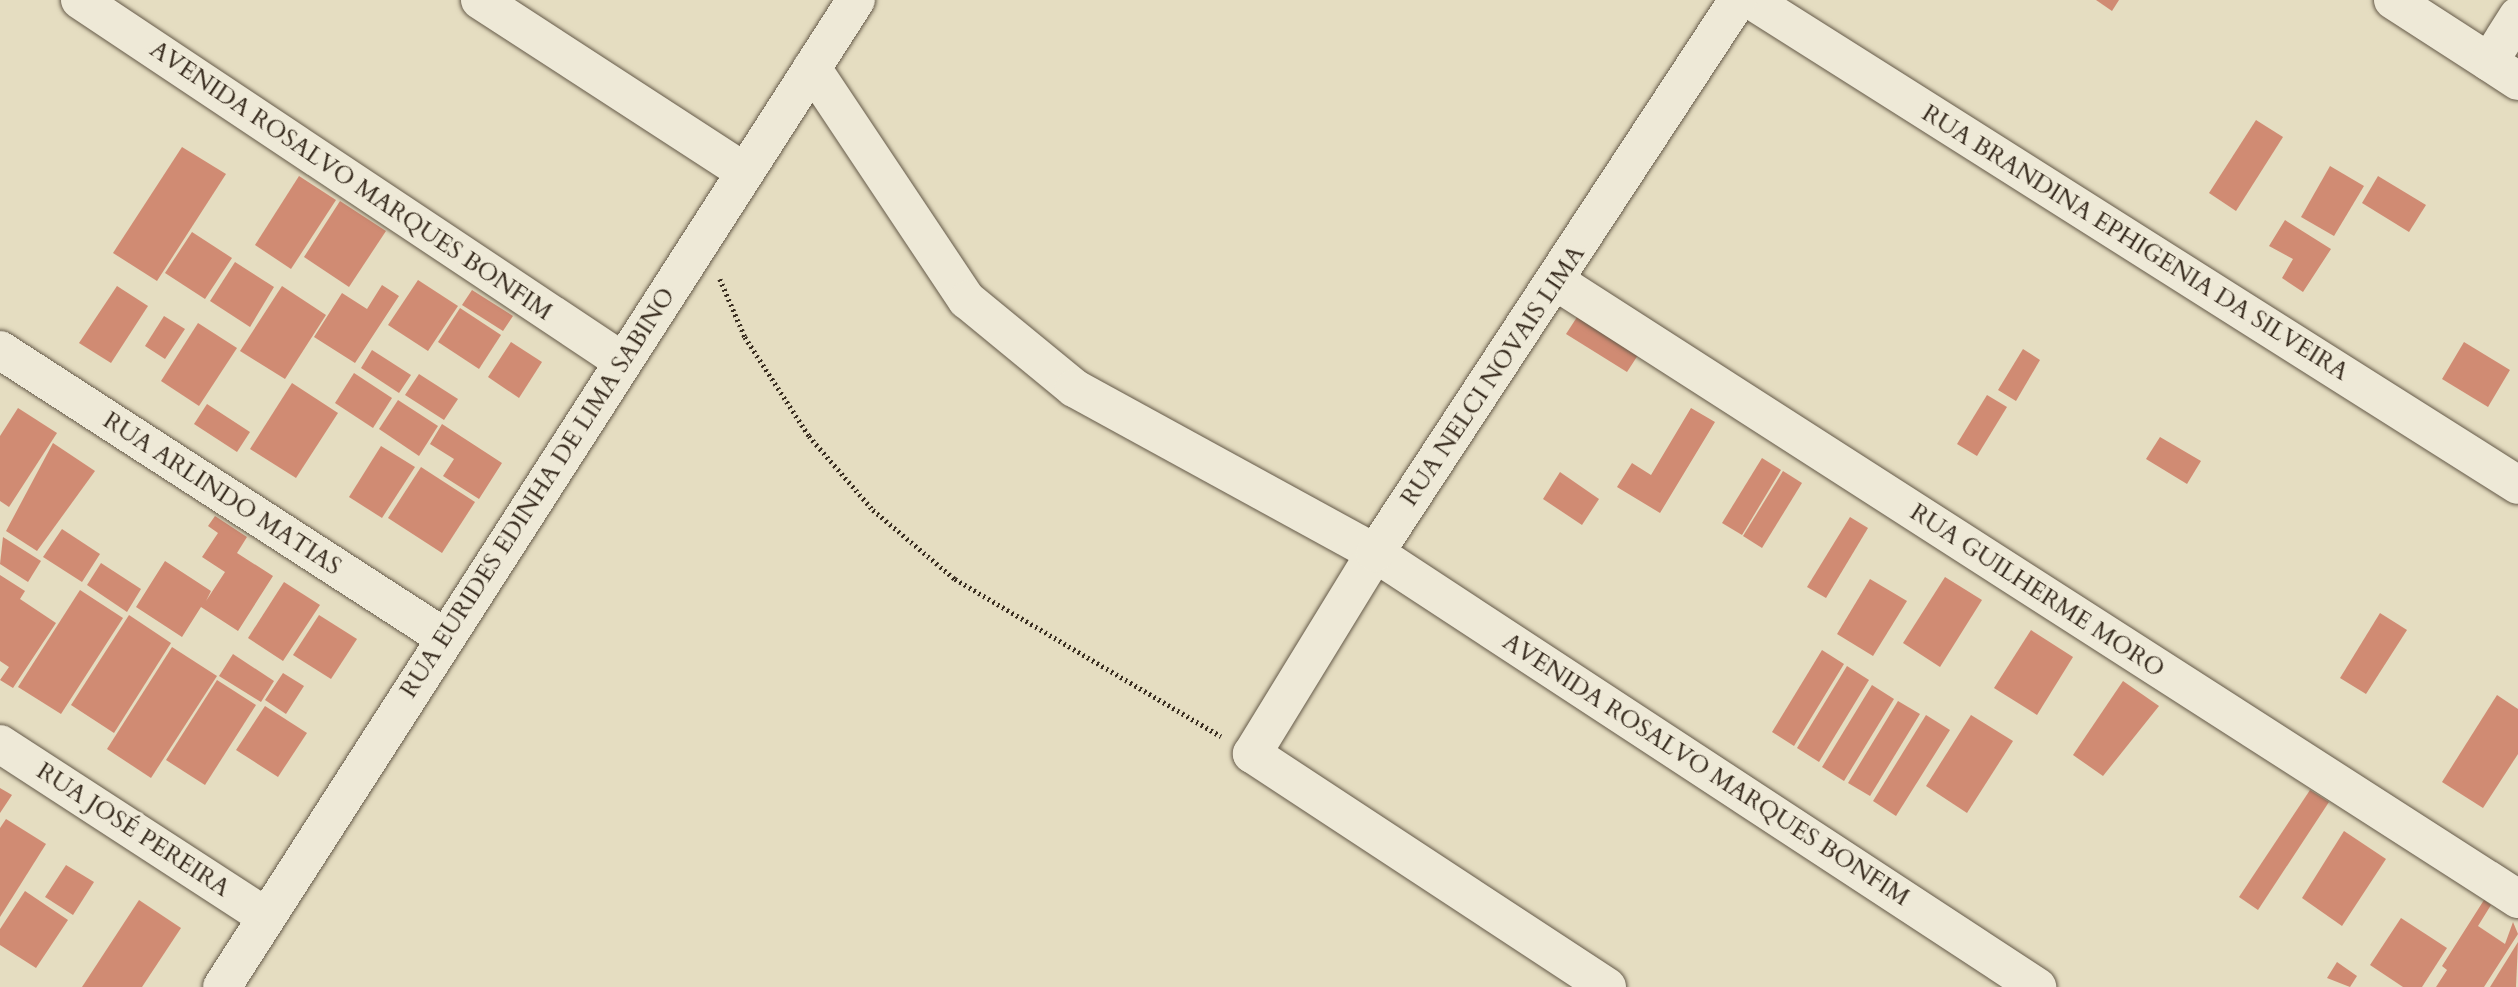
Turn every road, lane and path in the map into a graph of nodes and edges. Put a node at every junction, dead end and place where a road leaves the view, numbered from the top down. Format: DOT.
graph roads {
  1 [pos="80,0"];
  2 [pos="480,0"];
  3 [pos="856,0"];
  4 [pos="1738,0"];
  5 [pos="1751,0"];
  6 [pos="2393,0"];
  7 [pos="2518,16"];
  8 [pos="812,68"];
  9 [pos="2504,71"];
  10 [pos="745,172"];
  11 [pos="702,237"];
  12 [pos="1557,282"];
  13 [pos="0,350"];
  14 [pos="622,361"];
  15 [pos="2518,485"];
  16 [pos="1375,553"];
  17 [pos="444,637"];
  18 [pos="0,744"];
  19 [pos="1252,754"];
  20 [pos="2518,899"];
  21 [pos="266,917"];
  22 [pos="1604,986"];
  23 [pos="222,987"];
  24 [pos="2037,987"];
  1 -- 14 [label="street, AVENIDA ROSALVO MARQUES BONFIM"];
  2 -- 10 [label="street"];
  3 -- 8 [label="street, RUA EURIDES EDINHA DE LIMA SABINO"];
  4 -- 12 [label="street, RUA NELCI NOVAIS LIMA"];
  5 -- 15 [label="street, RUA BRANDINA EPHIGENIA DA SILVEIRA"];
  6 -- 9 [label="street"];
  7 -- 9 [label="street"];
  8 -- 10 [label="street, RUA EURIDES EDINHA DE LIMA SABINO"];
  8 -- 16 [label="street, AVENIDA ROSALVO MARQUES BONFIM"];
  10 -- 11 [label="street, RUA EURIDES EDINHA DE LIMA SABINO"];
  11 -- 14 [label="street, RUA EURIDES EDINHA DE LIMA SABINO"];
  11 -- 19 [label="path"];
  12 -- 16 [label="street, RUA NELCI NOVAIS LIMA"];
  12 -- 20 [label="street, RUA GUILHERME MORO"];
  13 -- 17 [label="street, RUA ARLINDO MATIAS"];
  14 -- 17 [label="street, RUA EURIDES EDINHA DE LIMA SABINO"];
  16 -- 19 [label="street, RUA NELCI NOVAIS LIMA"];
  16 -- 24 [label="street, AVENIDA ROSALVO MARQUES BONFIM"];
  17 -- 21 [label="street, RUA EURIDES EDINHA DE LIMA SABINO"];
  18 -- 21 [label="street, RUA JOSÉ PEREIRA"];
  19 -- 22 [label="street"];
  21 -- 23 [label="street, RUA EURIDES EDINHA DE LIMA SABINO"];
}
